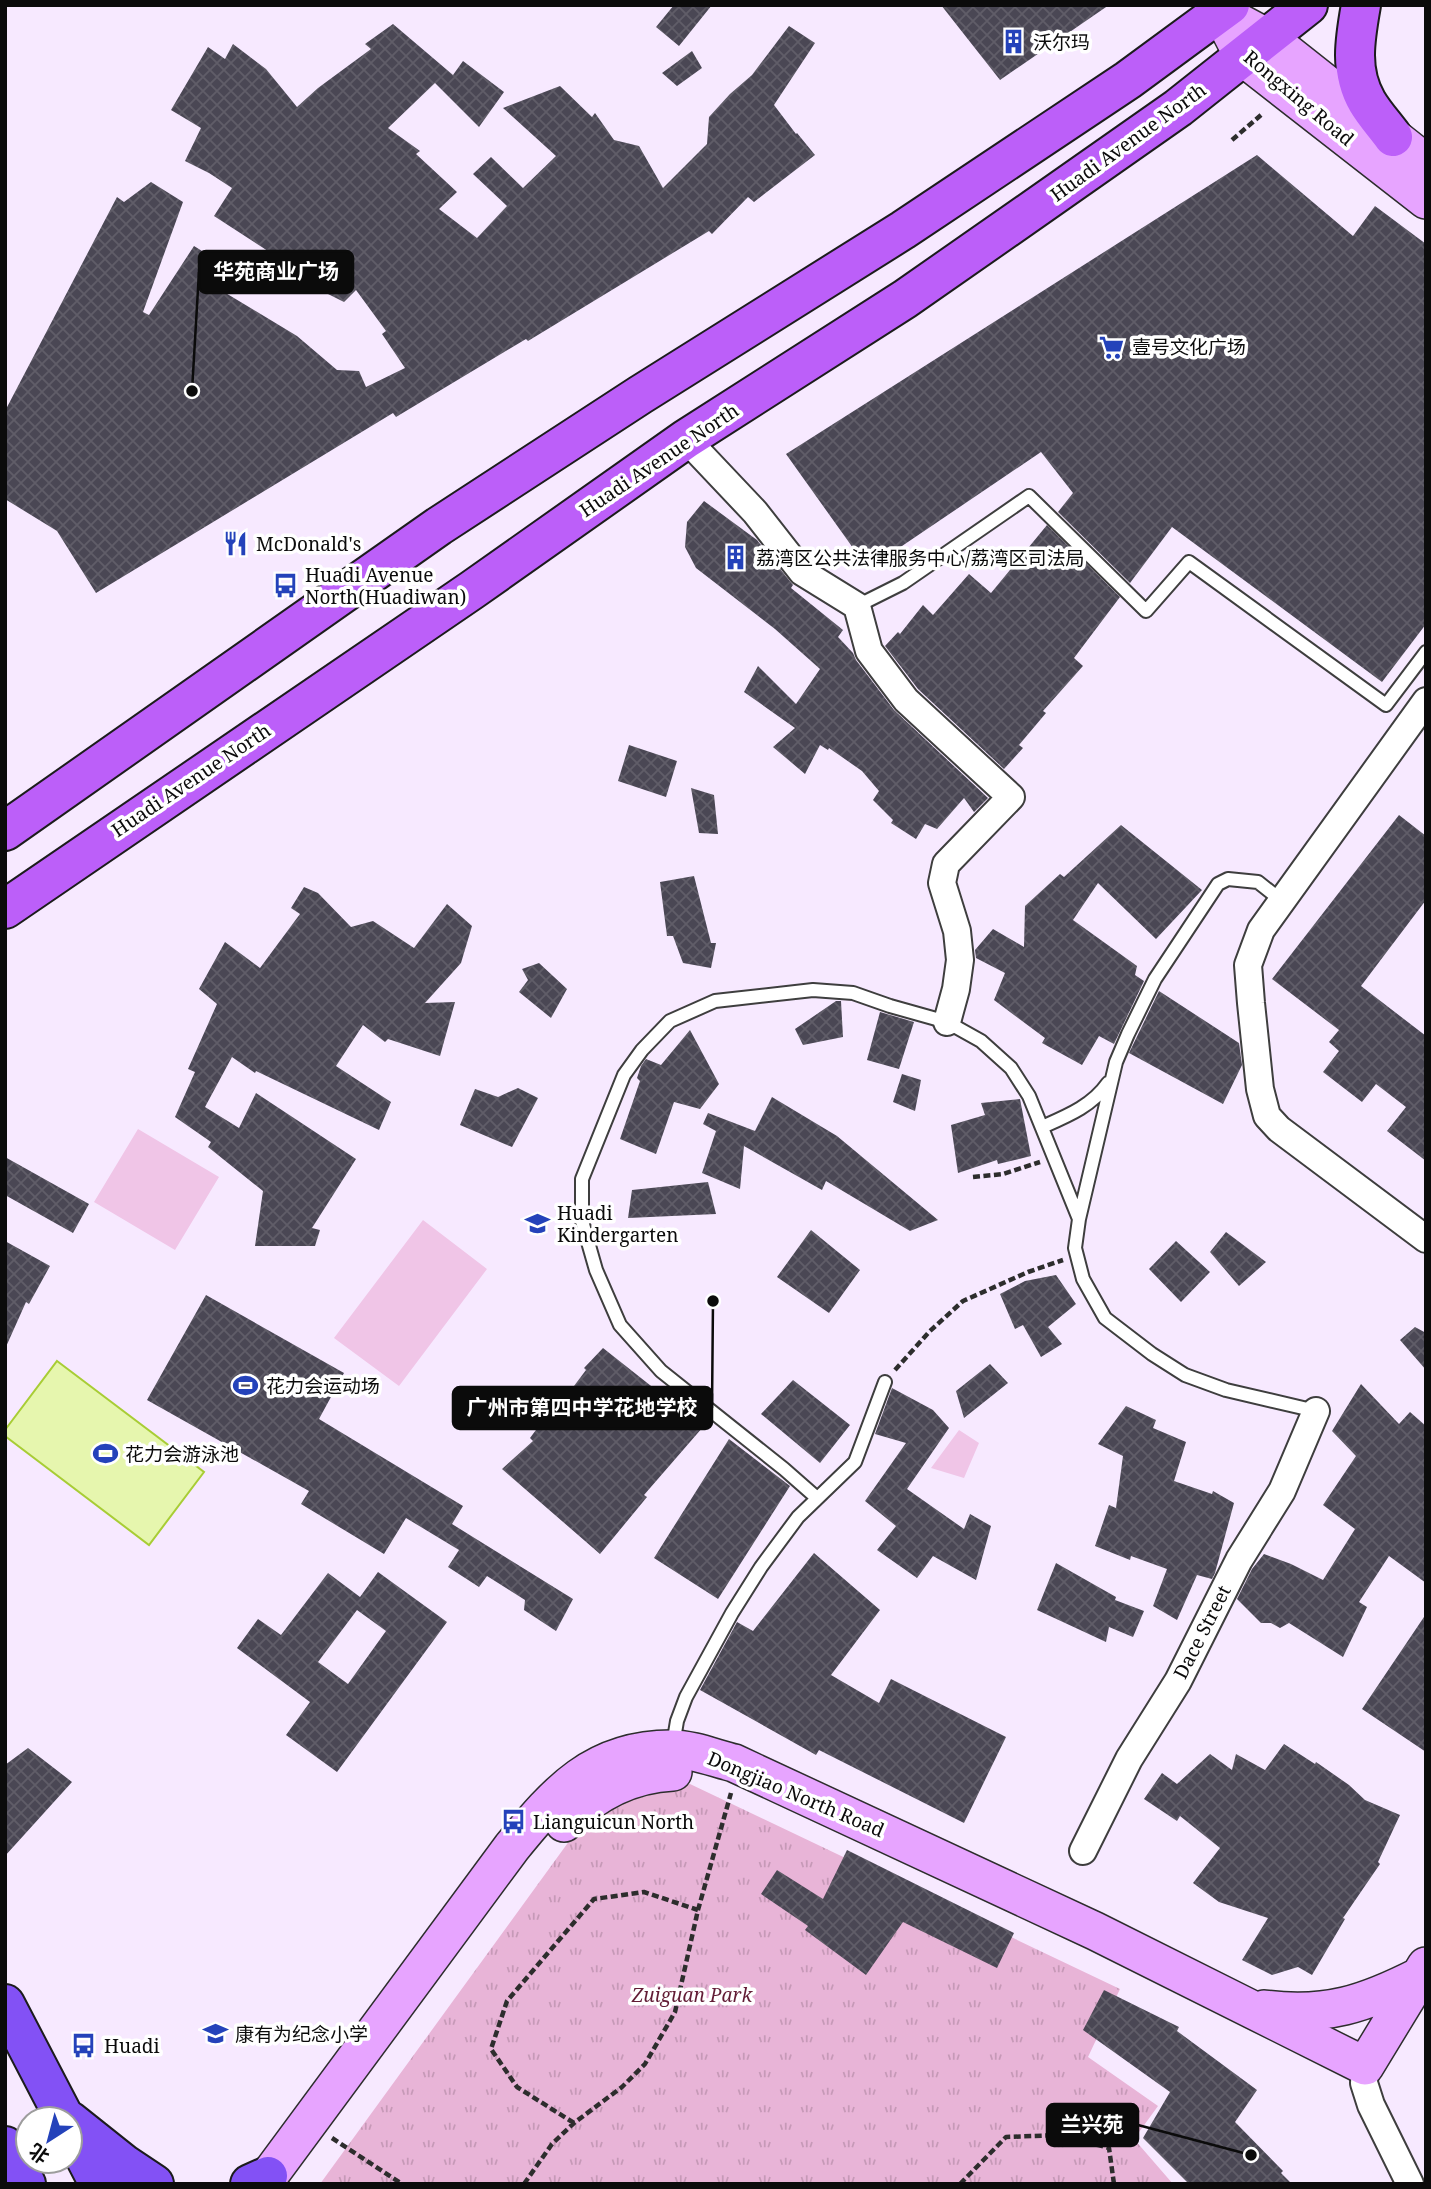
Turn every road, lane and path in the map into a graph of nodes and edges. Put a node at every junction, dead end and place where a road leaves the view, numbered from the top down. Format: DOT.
graph roads {
  1 [pos="1308,5"];
  2 [pos="1361,5"];
  3 [pos="1226,9"];
  4 [pos="1256,48"];
  5 [pos="1261,115"];
  6 [pos="1393,137"];
  7 [pos="1232,140"];
  8 [pos="1426,163"];
  9 [pos="1426,200"];
  10 [pos="686,439"];
  11 [pos="857,606"];
  12 [pos="1426,652"];
  13 [pos="1426,701"];
  14 [pos="5,831"];
  15 [pos="1282,901"];
  16 [pos="5,909"];
  17 [pos="947,1022"];
  18 [pos="1112,1077"];
  19 [pos="1042,1127"];
  20 [pos="1053,1157"];
  21 [pos="973,1177"];
  22 [pos="1079,1219"];
  23 [pos="1424,1234"];
  24 [pos="1077,1255"];
  25 [pos="885,1382"];
  26 [pos="1316,1411"];
  27 [pos="817,1499"];
  28 [pos="672,1749"];
  29 [pos="733,1788"];
  30 [pos="1083,1851"];
  31 [pos="698,1910"];
  32 [pos="1423,1971"];
  33 [pos="5,2004"];
  34 [pos="1246,2006"];
  35 [pos="1426,2012"];
  36 [pos="1365,2075"];
  37 [pos="59,2105"];
  38 [pos="574,2123"];
  39 [pos="84,2134"];
  40 [pos="328,2135"];
  41 [pos="5,2146"];
  42 [pos="84,2154"];
  43 [pos="268,2182"];
  44 [pos="26,2184"];
  45 [pos="99,2184"];
  46 [pos="154,2184"];
  47 [pos="402,2184"];
  48 [pos="524,2184"];
  49 [pos="960,2184"];
  50 [pos="1114,2184"];
  51 [pos="1410,2184"];
  1 -- 4 [label="main road, Huadi Avenue North"];
  2 -- 6 [label="main road"];
  3 -- 4 [label="main road, Rongxing Road"];
  3 -- 14 [label="main road"];
  4 -- 6 [label="main road, Rongxing Road"];
  4 -- 9 [label="main road, Rongxing Road"];
  4 -- 10 [label="main road, Huadi Avenue North"];
  5 -- 7 [label="path"];
  6 -- 8 [label="main road, Rongxing Road"];
  10 -- 11 [label="street"];
  10 -- 16 [label="main road, Huadi Avenue North"];
  11 -- 12 [label="lane"];
  11 -- 17 [label="street"];
  13 -- 15 [label="street"];
  15 -- 18 [label="lane"];
  15 -- 23 [label="street"];
  17 -- 19 [label="lane"];
  17 -- 27 [label="lane"];
  18 -- 19 [label="lane"];
  18 -- 22 [label="lane"];
  19 -- 20 [label="lane"];
  20 -- 21 [label="path"];
  20 -- 22 [label="lane"];
  22 -- 24 [label="lane"];
  24 -- 25 [label="path"];
  24 -- 26 [label="lane"];
  25 -- 27 [label="lane"];
  26 -- 30 [label="street, Dace Street"];
  27 -- 28 [label="lane"];
  28 -- 34 [label="main road, Dongjiao North Road"];
  28 -- 43 [label="main road, Dongjiao North Road"];
  29 -- 31 [label="path"];
  29 -- 36 [label="main road, Dongjiao North Road"];
  29 -- 40 [label="main road, Dongjiao North Road"];
  31 -- 38 [label="path"];
  31 -- 38 [label="path"];
  32 -- 34 [label="main road"];
  32 -- 36 [label="main road"];
  33 -- 37 [label="highway"];
  34 -- 36 [label="main road, Dongjiao North Road"];
  35 -- 36 [label="main road"];
  36 -- 51 [label="street"];
  38 -- 48 [label="path"];
  39 -- 46 [label="highway"];
  40 -- 43 [label="main road, Dongjiao North Road"];
  40 -- 47 [label="path"];
  41 -- 44 [label="highway"];
  42 -- 45 [label="highway"];
  49 -- 50 [label="path"];
}
